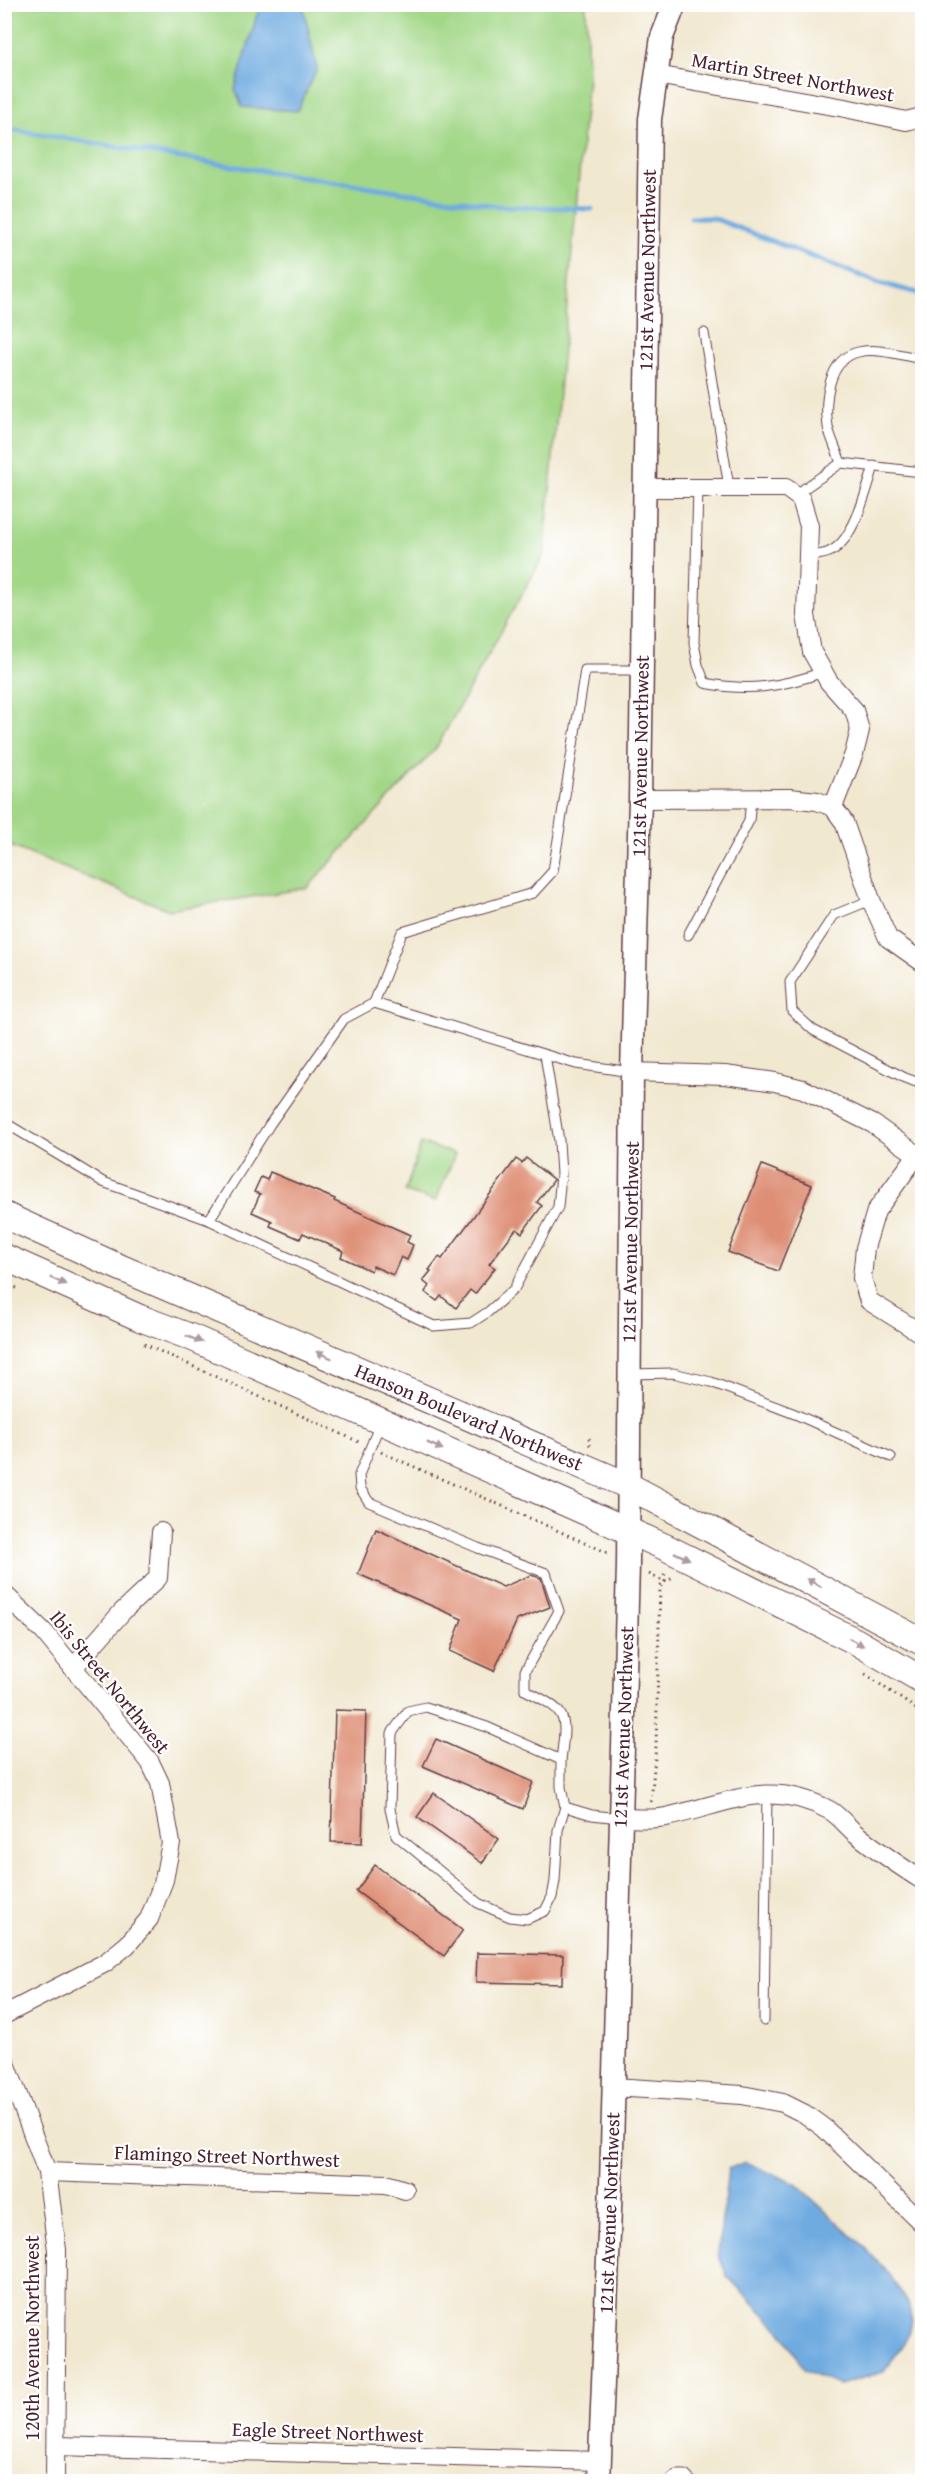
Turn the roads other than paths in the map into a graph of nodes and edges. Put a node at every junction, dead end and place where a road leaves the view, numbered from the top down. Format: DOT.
graph roads {
  1 [pos="675,4"];
  2 [pos="656,75"];
  3 [pos="922,117"];
  4 [pos="704,333"];
  5 [pos="922,359"];
  6 [pos="841,463"];
  7 [pos="874,466"];
  8 [pos="922,472"];
  9 [pos="698,487"];
  10 [pos="729,487"];
  11 [pos="644,488"];
  12 [pos="795,495"];
  13 [pos="808,556"];
  14 [pos="641,670"];
  15 [pos="823,672"];
  16 [pos="751,798"];
  17 [pos="640,800"];
  18 [pos="833,807"];
  19 [pos="871,900"];
  20 [pos="688,935"];
  21 [pos="922,962"];
  22 [pos="374,1003"];
  23 [pos="545,1055"];
  24 [pos="632,1072"];
  25 [pos="922,1084"];
  26 [pos="4,1122"];
  27 [pos="920,1156"];
  28 [pos="4,1215"];
  29 [pos="209,1221"];
  30 [pos="4,1229"];
  31 [pos="4,1257"];
  32 [pos="164,1287"];
  33 [pos="922,1334"];
  34 [pos="628,1374"];
  35 [pos="381,1422"];
  36 [pos="891,1457"];
  37 [pos="629,1486"];
  38 [pos="628,1531"];
  39 [pos="161,1532"];
  40 [pos="4,1594"];
  41 [pos="922,1642"];
  42 [pos="73,1668"];
  43 [pos="922,1680"];
  44 [pos="561,1760"];
  45 [pos="767,1793"];
  46 [pos="565,1807"];
  47 [pos="620,1818"];
  48 [pos="922,1880"];
  49 [pos="4,2015"];
  50 [pos="764,2021"];
  51 [pos="4,2058"];
  52 [pos="613,2087"];
  53 [pos="48,2172"];
  54 [pos="405,2190"];
  55 [pos="922,2223"];
  56 [pos="56,2446"];
  57 [pos="599,2471"];
  58 [pos="55,2481"];
  59 [pos="668,2481"];
  60 [pos="692,2481"];
  1 -- 2 [label="street, 121st Avenue Northwest"];
  2 -- 3 [label="street, Martin Street Northwest"];
  2 -- 11 [label="street, 121st Avenue Northwest"];
  4 -- 10 [label="lane"];
  5 -- 6 [label="lane"];
  6 -- 7 [label="lane"];
  6 -- 12 [label="lane"];
  7 -- 8 [label="lane"];
  7 -- 13 [label="lane"];
  9 -- 10 [label="street"];
  9 -- 11 [label="street"];
  9 -- 15 [label="lane"];
  10 -- 12 [label="street"];
  11 -- 14 [label="street, 121st Avenue Northwest"];
  12 -- 13 [label="street"];
  13 -- 15 [label="street"];
  14 -- 17 [label="street, 121st Avenue Northwest"];
  14 -- 22 [label="lane"];
  15 -- 18 [label="street"];
  16 -- 17 [label="street"];
  16 -- 18 [label="street"];
  16 -- 20 [label="lane"];
  17 -- 24 [label="street, 121st Avenue Northwest"];
  18 -- 19 [label="street"];
  19 -- 21 [label="street"];
  19 -- 25 [label="lane"];
  22 -- 23 [label="lane"];
  22 -- 29 [label="lane"];
  23 -- 24 [label="lane"];
  23 -- 29 [label="lane"];
  24 -- 27 [label="street"];
  24 -- 34 [label="street, 121st Avenue Northwest"];
  26 -- 29 [label="lane"];
  27 -- 33 [label="street"];
  28 -- 32 [label="main road, Hanson Boulevard Northwest"];
  30 -- 32 [label="main road"];
  31 -- 35 [label="main road, Hanson Boulevard Northwest, one-way"];
  37 -- 32 [label="main road, Hanson Boulevard Northwest, one-way"];
  34 -- 36 [label="lane"];
  34 -- 37 [label="street, 121st Avenue Northwest"];
  35 -- 38 [label="main road, Hanson Boulevard Northwest, one-way"];
  35 -- 44 [label="lane"];
  37 -- 38 [label="street, 121st Avenue Northwest"];
  41 -- 37 [label="main road, Hanson Boulevard Northwest, one-way"];
  38 -- 43 [label="main road, Hanson Boulevard Northwest, one-way"];
  38 -- 47 [label="street, 121st Avenue Northwest"];
  39 -- 42 [label="street"];
  40 -- 42 [label="street, Ibis Street Northwest"];
  42 -- 49 [label="street, Ibis Street Northwest"];
  44 -- 46 [label="lane"];
  44 -- 46 [label="lane"];
  45 -- 47 [label="street"];
  45 -- 48 [label="street"];
  45 -- 50 [label="lane"];
  46 -- 47 [label="lane"];
  47 -- 52 [label="street, 121st Avenue Northwest"];
  51 -- 53 [label="street, 120th Avenue Northwest"];
  52 -- 55 [label="street"];
  52 -- 57 [label="street, 121st Avenue Northwest"];
  53 -- 54 [label="street, Flamingo Street Northwest"];
  53 -- 56 [label="street, 120th Avenue Northwest"];
  56 -- 57 [label="street, Eagle Street Northwest"];
  56 -- 58 [label="street, 120th Avenue Northwest"];
  59 -- 60 [label="lane"];
}
